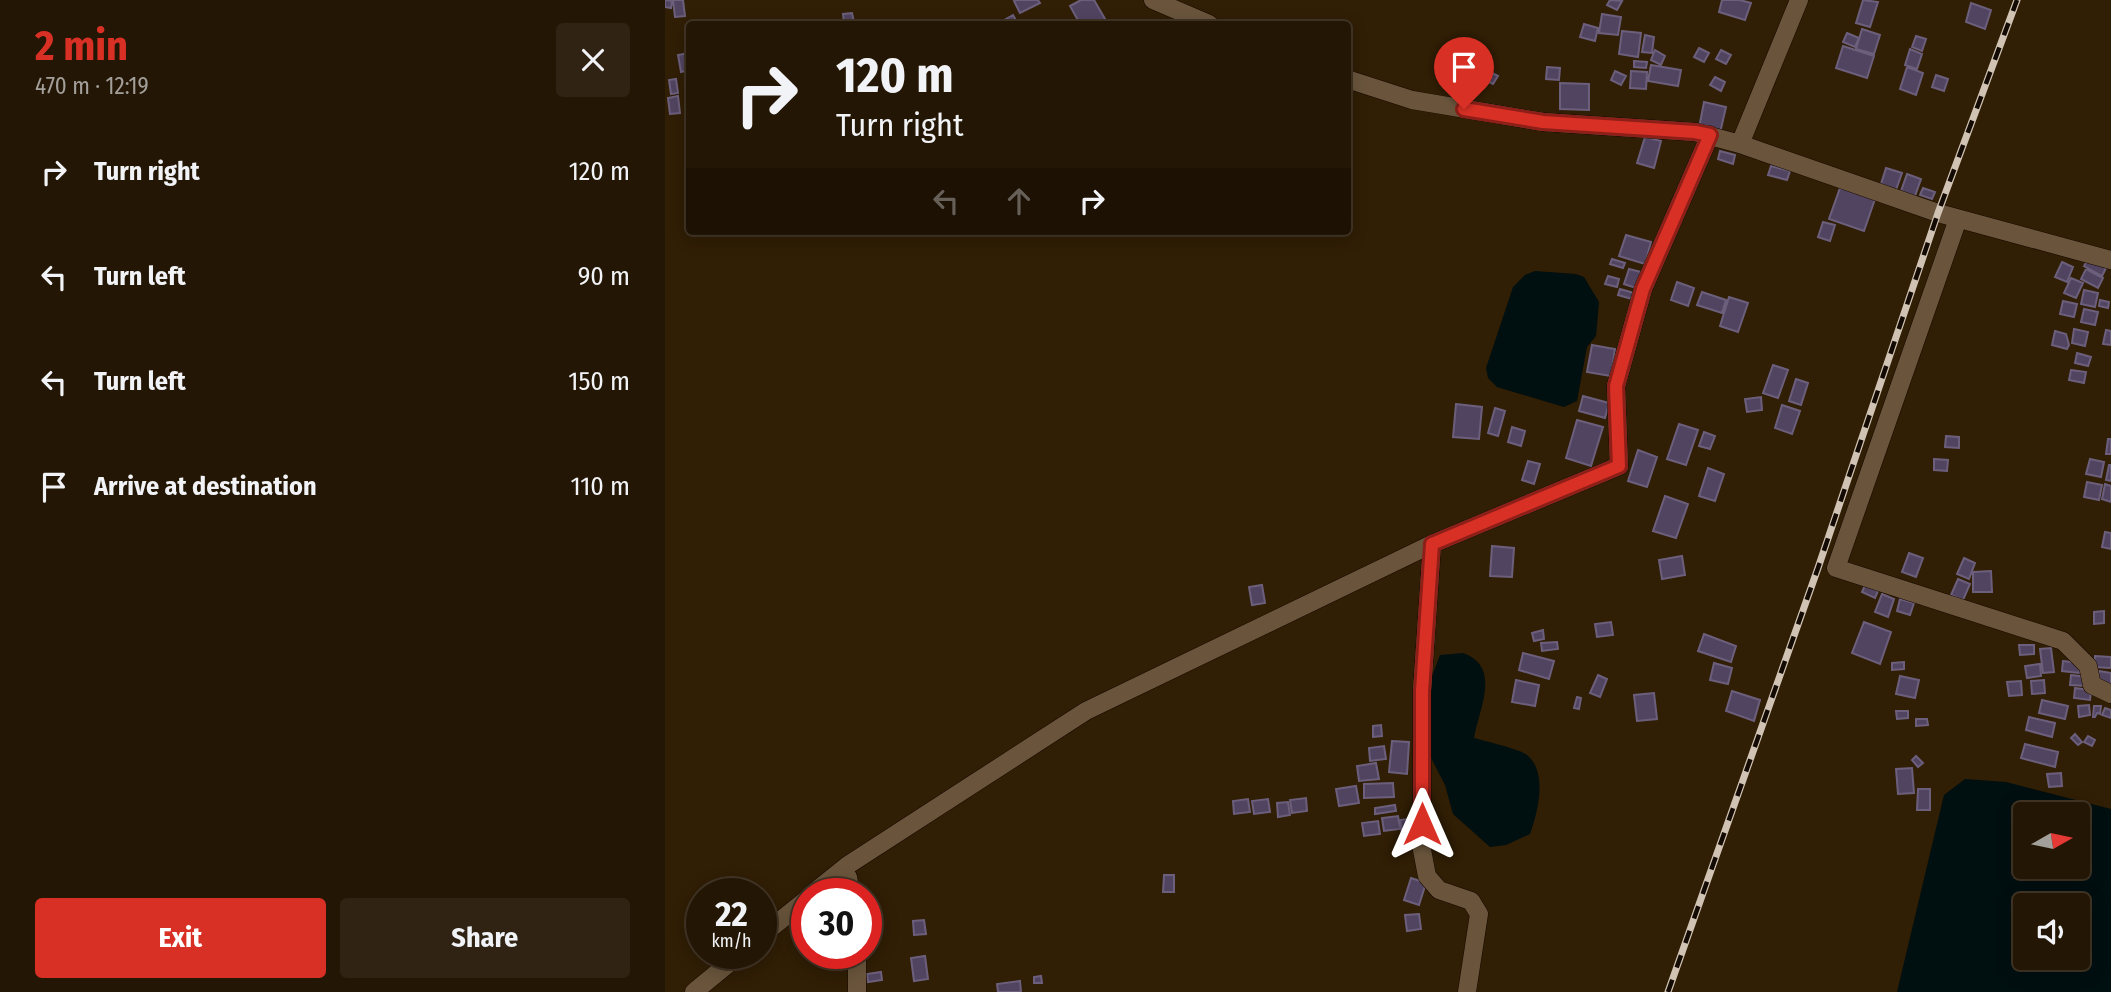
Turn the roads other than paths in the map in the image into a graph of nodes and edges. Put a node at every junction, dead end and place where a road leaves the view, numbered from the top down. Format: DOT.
graph roads {
  1 [pos="1153,0"];
  2 [pos="1799,0"];
  3 [pos="1202,21"];
  4 [pos="1351,80"];
  5 [pos="1710,135"];
  6 [pos="1740,144"];
  7 [pos="1958,219"];
  8 [pos="2111,260"];
  9 [pos="1432,544"];
  10 [pos="2111,694"];
  11 [pos="832,878"];
  12 [pos="791,912"];
  13 [pos="777,923"];
  14 [pos="722,969"];
  15 [pos="857,969"];
  16 [pos="694,992"];
  17 [pos="857,992"];
  18 [pos="1467,992"];
  1 -- 3 [label="street"];
  2 -- 6 [label="street"];
  4 -- 5 [label="street"];
  5 -- 6 [label="street"];
  5 -- 9 [label="street"];
  6 -- 7 [label="street"];
  7 -- 8 [label="street"];
  7 -- 10 [label="street"];
  9 -- 11 [label="street"];
  9 -- 18 [label="street"];
  12 -- 13 [label="street"];
  14 -- 16 [label="street"];
  15 -- 17 [label="street"];
}
